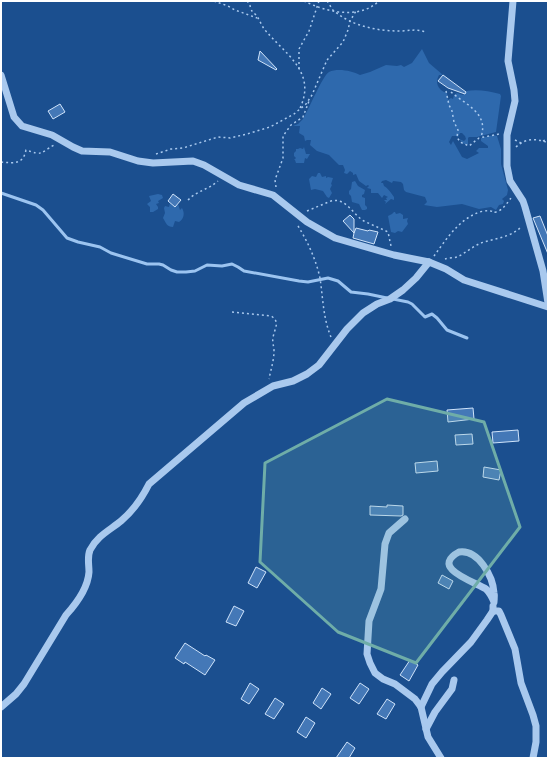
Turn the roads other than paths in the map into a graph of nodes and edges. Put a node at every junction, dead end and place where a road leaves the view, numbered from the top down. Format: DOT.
graph roads {
  1 [pos="513,1"];
  2 [pos="1,75"];
  3 [pos="429,262"];
  4 [pos="548,303"];
  5 [pos="548,307"];
  6 [pos="404,519"];
  7 [pos="494,602"];
  8 [pos="493,610"];
  9 [pos="454,680"];
  10 [pos="1,707"];
  11 [pos="421,707"];
  12 [pos="426,729"];
  13 [pos="441,758"];
  14 [pos="533,758"];
  1 -- 4 [label="street"];
  2 -- 3 [label="street"];
  3 -- 5 [label="street"];
  3 -- 10 [label="street"];
  6 -- 11 [label="street"];
  7 -- 7 [label="street"];
  7 -- 8 [label="street"];
  8 -- 11 [label="street"];
  8 -- 14 [label="street"];
  9 -- 12 [label="street"];
  11 -- 12 [label="street"];
  12 -- 13 [label="street"];
}
